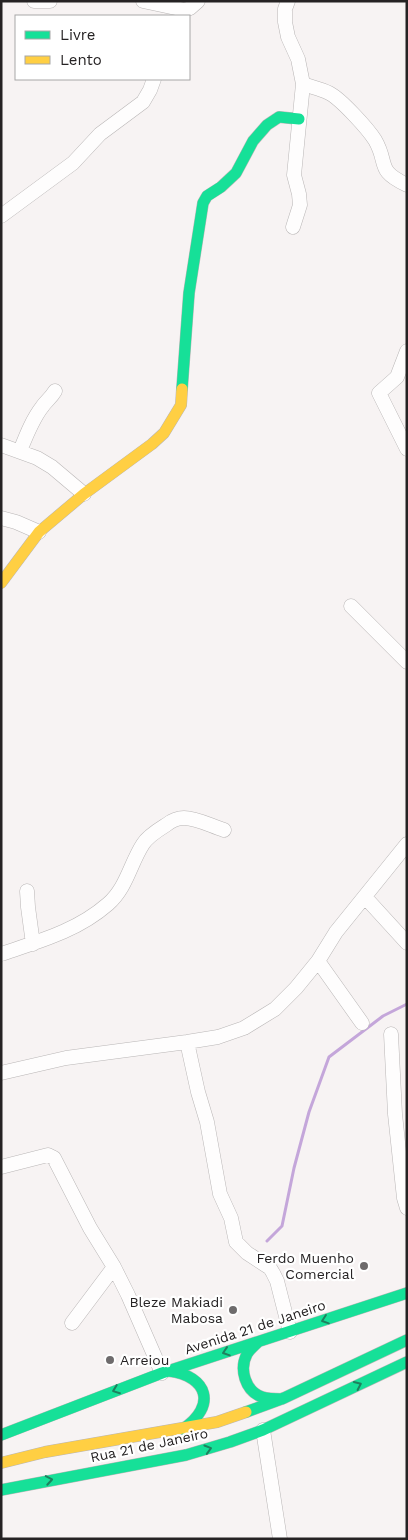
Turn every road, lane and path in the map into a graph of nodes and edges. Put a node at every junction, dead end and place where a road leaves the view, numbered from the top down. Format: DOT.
graph roads {
  1 [pos="34,1"];
  2 [pos="50,1"];
  3 [pos="143,1"];
  4 [pos="198,1"];
  5 [pos="288,1"];
  6 [pos="186,13"];
  7 [pos="154,80"];
  8 [pos="303,84"];
  9 [pos="299,119"];
  10 [pos="407,185"];
  11 [pos="1,216"];
  12 [pos="293,227"];
  13 [pos="407,351"];
  14 [pos="55,391"];
  15 [pos="1,445"];
  16 [pos="407,449"];
  17 [pos="20,451"];
  18 [pos="84,494"];
  19 [pos="1,518"];
  20 [pos="40,532"];
  21 [pos="1,583"];
  22 [pos="351,606"];
  23 [pos="407,662"];
  24 [pos="224,830"];
  25 [pos="407,844"];
  26 [pos="27,891"];
  27 [pos="365,897"];
  28 [pos="407,943"];
  29 [pos="33,944"];
  30 [pos="1,954"];
  31 [pos="318,961"];
  32 [pos="362,1023"];
  33 [pos="391,1034"];
  34 [pos="187,1042"];
  35 [pos="1,1073"];
  36 [pos="1,1166"];
  37 [pos="407,1208"];
  38 [pos="114,1267"];
  39 [pos="407,1293"];
  40 [pos="72,1323"];
  41 [pos="290,1332"];
  42 [pos="407,1340"];
  43 [pos="258,1342"];
  44 [pos="407,1362"];
  45 [pos="165,1372"];
  46 [pos="282,1399"];
  47 [pos="183,1429"];
  48 [pos="263,1430"];
  49 [pos="1,1435"];
  50 [pos="1,1463"];
  51 [pos="1,1490"];
  52 [pos="280,1539"];
  1 -- 2 [label="street"];
  3 -- 6 [label="street"];
  4 -- 6 [label="street"];
  5 -- 8 [label="street"];
  7 -- 11 [label="street"];
  8 -- 9 [label="street"];
  8 -- 10 [label="street"];
  9 -- 12 [label="street"];
  9 -- 18 [label="main road"];
  13 -- 16 [label="street"];
  14 -- 17 [label="street"];
  15 -- 17 [label="street"];
  17 -- 18 [label="street"];
  18 -- 20 [label="main road"];
  19 -- 20 [label="street"];
  20 -- 21 [label="main road"];
  22 -- 23 [label="street"];
  24 -- 29 [label="street"];
  25 -- 27 [label="street"];
  26 -- 29 [label="street"];
  27 -- 28 [label="street"];
  27 -- 31 [label="street"];
  29 -- 30 [label="street"];
  31 -- 32 [label="street"];
  31 -- 34 [label="street"];
  33 -- 37 [label="street"];
  34 -- 35 [label="street"];
  34 -- 41 [label="street"];
  36 -- 38 [label="street"];
  38 -- 40 [label="street"];
  38 -- 45 [label="street"];
  39 -- 41 [label="main road, Avenida 21 de Janeiro, one-way"];
  41 -- 43 [label="main road, Avenida 21 de Janeiro"];
  42 -- 46 [label="main road"];
  43 -- 45 [label="main road, Avenida 21 de Janeiro, one-way"];
  43 -- 46 [label="main road"];
  48 -- 44 [label="main road, Rua 21 de Janeiro, one-way"];
  45 -- 47 [label="main road"];
  45 -- 49 [label="main road, Avenida 21 de Janeiro, one-way"];
  46 -- 47 [label="main road"];
  47 -- 50 [label="main road"];
  51 -- 48 [label="main road, Rua 21 de Janeiro, one-way"];
  48 -- 52 [label="street"];
}
